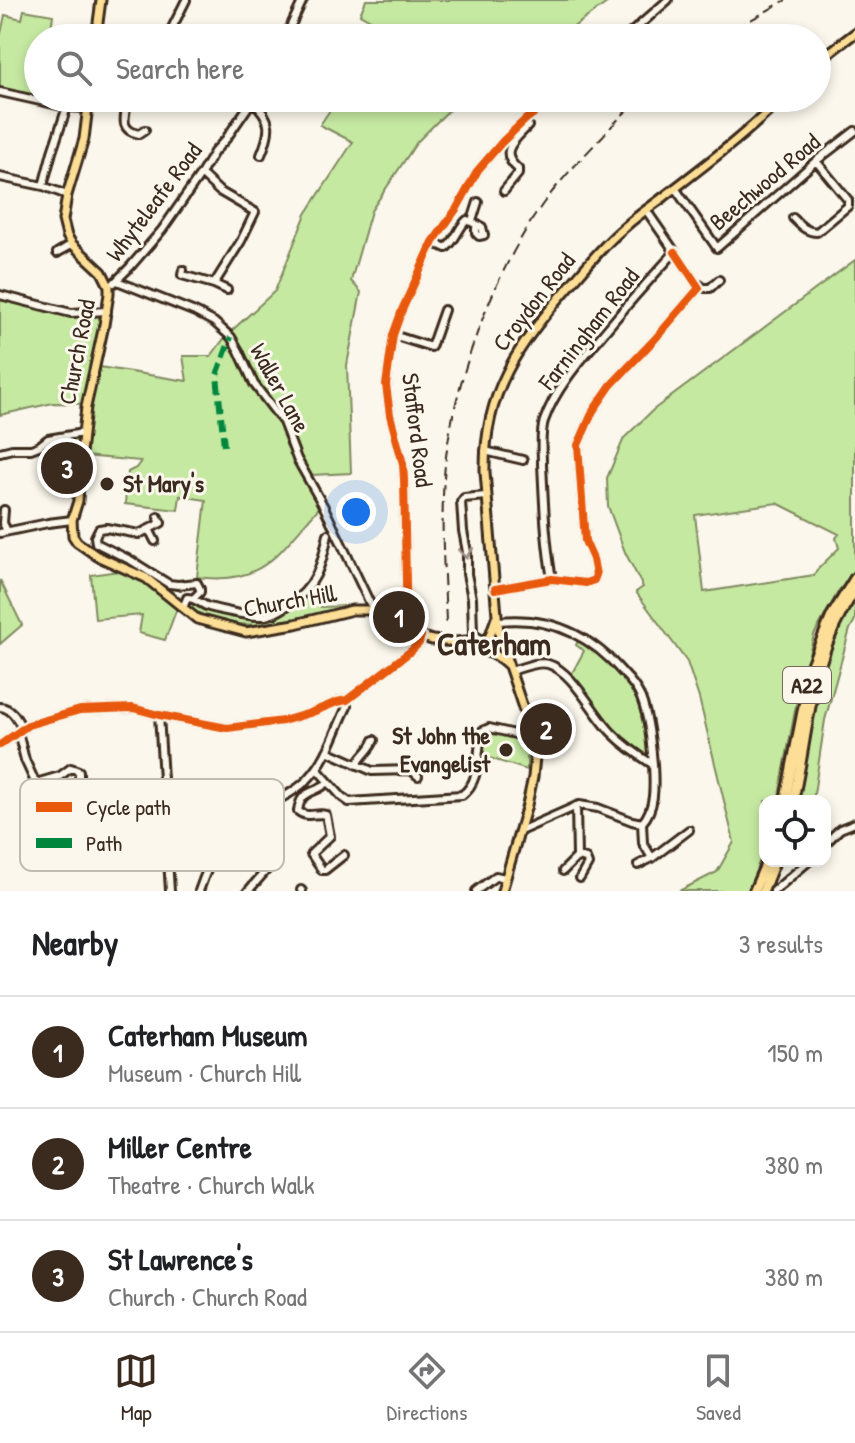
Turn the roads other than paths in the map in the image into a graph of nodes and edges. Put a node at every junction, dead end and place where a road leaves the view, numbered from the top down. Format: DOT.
graph roads {
  1 [pos="101,0"];
  2 [pos="186,0"];
  3 [pos="303,0"];
  4 [pos="668,0"];
  5 [pos="98,24"];
  6 [pos="174,24"];
  7 [pos="292,24"];
  8 [pos="641,24"];
  9 [pos="855,33"];
  10 [pos="831,51"];
  11 [pos="0,92"];
  12 [pos="24,97"];
  13 [pos="65,112"];
  14 [pos="87,112"];
  15 [pos="125,112"];
  16 [pos="245,112"];
  17 [pos="265,112"];
  18 [pos="536,112"];
  19 [pos="766,112"];
  20 [pos="526,119"];
  21 [pos="145,130"];
  22 [pos="855,131"];
  23 [pos="261,155"];
  24 [pos="816,161"];
  25 [pos="201,174"];
  26 [pos="0,177"];
  27 [pos="43,186"];
  28 [pos="675,188"];
  29 [pos="504,191"];
  30 [pos="67,195"];
  31 [pos="478,202"];
  32 [pos="646,210"];
  33 [pos="793,218"];
  34 [pos="433,242"];
  35 [pos="72,244"];
  36 [pos="675,252"];
  37 [pos="57,253"];
  38 [pos="183,270"];
  39 [pos="719,280"];
  40 [pos="117,281"];
  41 [pos="697,283"];
  42 [pos="214,284"];
  43 [pos="109,286"];
  44 [pos="227,290"];
  45 [pos="0,295"];
  46 [pos="444,310"];
  47 [pos="107,311"];
  48 [pos="393,335"];
  49 [pos="83,433"];
  50 [pos="485,451"];
  51 [pos="0,452"];
  52 [pos="523,460"];
  53 [pos="486,496"];
  54 [pos="5,510"];
  55 [pos="158,517"];
  56 [pos="72,520"];
  57 [pos="149,529"];
  58 [pos="3,532"];
  59 [pos="328,534"];
  60 [pos="155,541"];
  61 [pos="855,578"];
  62 [pos="552,579"];
  63 [pos="495,589"];
  64 [pos="855,590"];
  65 [pos="194,598"];
  66 [pos="183,608"];
  67 [pos="375,614"];
  68 [pos="498,618"];
  69 [pos="407,632"];
  70 [pos="421,636"];
  71 [pos="486,639"];
  72 [pos="455,642"];
  73 [pos="501,642"];
  74 [pos="491,652"];
  75 [pos="510,669"];
  76 [pos="347,700"];
  77 [pos="0,707"];
  78 [pos="159,715"];
  79 [pos="20,730"];
  80 [pos="530,732"];
  81 [pos="374,740"];
  82 [pos="0,745"];
  83 [pos="327,751"];
  84 [pos="653,764"];
  85 [pos="357,765"];
  86 [pos="317,769"];
  87 [pos="418,776"];
  88 [pos="34,779"];
  89 [pos="50,779"];
  90 [pos="79,779"];
  91 [pos="163,779"];
  92 [pos="328,782"];
  93 [pos="786,795"];
  94 [pos="794,795"];
  95 [pos="284,797"];
  96 [pos="576,806"];
  97 [pos="642,823"];
  98 [pos="855,823"];
  99 [pos="689,830"];
  100 [pos="520,831"];
  101 [pos="831,838"];
  102 [pos="344,855"];
  103 [pos="577,857"];
  104 [pos="652,858"];
  105 [pos="638,865"];
  106 [pos="764,867"];
  107 [pos="773,867"];
  108 [pos="802,867"];
  109 [pos="169,871"];
  110 [pos="206,871"];
  111 [pos="266,871"];
  112 [pos="563,871"];
  113 [pos="505,878"];
  114 [pos="580,878"];
  115 [pos="170,891"];
  116 [pos="199,891"];
  117 [pos="248,891"];
  118 [pos="476,891"];
  119 [pos="502,891"];
  120 [pos="754,891"];
  121 [pos="763,891"];
  122 [pos="774,891"];
  1 -- 5 [label="main road"];
  2 -- 6 [label="street"];
  3 -- 7 [label="street"];
  4 -- 8 [label="street"];
  9 -- 10 [label="main road"];
  11 -- 12 [label="street"];
  13 -- 27 [label="street"];
  14 -- 30 [label="main road"];
  15 -- 21 [label="street"];
  16 -- 25 [label="street, Whyteleafe Road"];
  17 -- 23 [label="street"];
  18 -- 20 [label="street, Stafford Road"];
  19 -- 28 [label="main road, Croydon Road"];
  20 -- 29 [label="street"];
  20 -- 34 [label="street, Stafford Road"];
  22 -- 24 [label="street, Beechwood Road"];
  24 -- 28 [label="street, Beechwood Road"];
  24 -- 33 [label="street"];
  25 -- 40 [label="street, Whyteleafe Road"];
  25 -- 42 [label="street"];
  26 -- 27 [label="street"];
  27 -- 30 [label="street"];
  28 -- 32 [label="main road, Croydon Road"];
  30 -- 35 [label="main road"];
  31 -- 34 [label="street"];
  32 -- 36 [label="street"];
  32 -- 50 [label="main road, Croydon Road"];
  34 -- 48 [label="street, Stafford Road"];
  35 -- 37 [label="street"];
  35 -- 43 [label="main road"];
  36 -- 41 [label="street"];
  36 -- 62 [label="street, Farningham Road"];
  38 -- 42 [label="street"];
  39 -- 41 [label="street"];
  40 -- 43 [label="street, Whyteleafe Road"];
  40 -- 67 [label="street, Waller Lane"];
  41 -- 62 [label="street"];
  42 -- 44 [label="street"];
  43 -- 47 [label="main road, Church Road"];
  45 -- 47 [label="street"];
  46 -- 48 [label="street"];
  47 -- 49 [label="main road, Church Road"];
  48 -- 69 [label="street, Stafford Road"];
  49 -- 51 [label="street"];
  49 -- 56 [label="main road, Church Road"];
  50 -- 52 [label="street"];
  50 -- 53 [label="main road, Croydon Road"];
  53 -- 63 [label="main road, Croydon Road"];
  53 -- 71 [label="street, one-way"];
  54 -- 58 [label="street"];
  55 -- 57 [label="street"];
  56 -- 58 [label="street"];
  56 -- 66 [label="main road, Church Hill"];
  57 -- 60 [label="street"];
  57 -- 65 [label="street"];
  59 -- 65 [label="street"];
  61 -- 93 [label="highway, A22"];
  62 -- 63 [label="street"];
  63 -- 68 [label="main road, Croydon Road"];
  64 -- 94 [label="highway, A22"];
  65 -- 66 [label="street"];
  66 -- 67 [label="main road, Church Hill"];
  67 -- 69 [label="main road, Church Hill"];
  68 -- 71 [label="main road, Croydon Road"];
  68 -- 73 [label="main road, Croydon Road"];
  68 -- 84 [label="street"];
  69 -- 70 [label="main road, Church Hill"];
  70 -- 72 [label="main road, Church Hill"];
  70 -- 76 [label="street"];
  71 -- 72 [label="main road"];
  71 -- 73 [label="main road"];
  71 -- 74 [label="main road"];
  72 -- 74 [label="main road"];
  73 -- 74 [label="main road"];
  73 -- 75 [label="main road, Croydon Road"];
  74 -- 75 [label="main road"];
  75 -- 80 [label="main road, Croydon Road"];
  75 -- 84 [label="street"];
  76 -- 78 [label="street"];
  76 -- 83 [label="street"];
  77 -- 79 [label="street"];
  78 -- 79 [label="street"];
  78 -- 91 [label="street"];
  79 -- 82 [label="street"];
  79 -- 88 [label="street"];
  80 -- 92 [label="street"];
  80 -- 100 [label="main road, Croydon Road"];
  81 -- 85 [label="street"];
  83 -- 85 [label="street"];
  83 -- 86 [label="street"];
  84 -- 97 [label="street"];
  85 -- 87 [label="street"];
  86 -- 92 [label="street"];
  86 -- 95 [label="street"];
  89 -- 90 [label="street"];
  92 -- 102 [label="street"];
  96 -- 97 [label="street"];
  96 -- 100 [label="street"];
  96 -- 103 [label="street"];
  97 -- 104 [label="street"];
  98 -- 101 [label="street"];
  99 -- 104 [label="street"];
  100 -- 113 [label="main road, Croydon Road"];
  103 -- 112 [label="street"];
  103 -- 114 [label="street"];
  104 -- 105 [label="street"];
  106 -- 120 [label="highway"];
  107 -- 121 [label="highway"];
  108 -- 122 [label="street"];
  109 -- 115 [label="street"];
  110 -- 116 [label="street"];
  111 -- 117 [label="street"];
  113 -- 118 [label="street"];
  113 -- 119 [label="main road, Croydon Road"];
}
